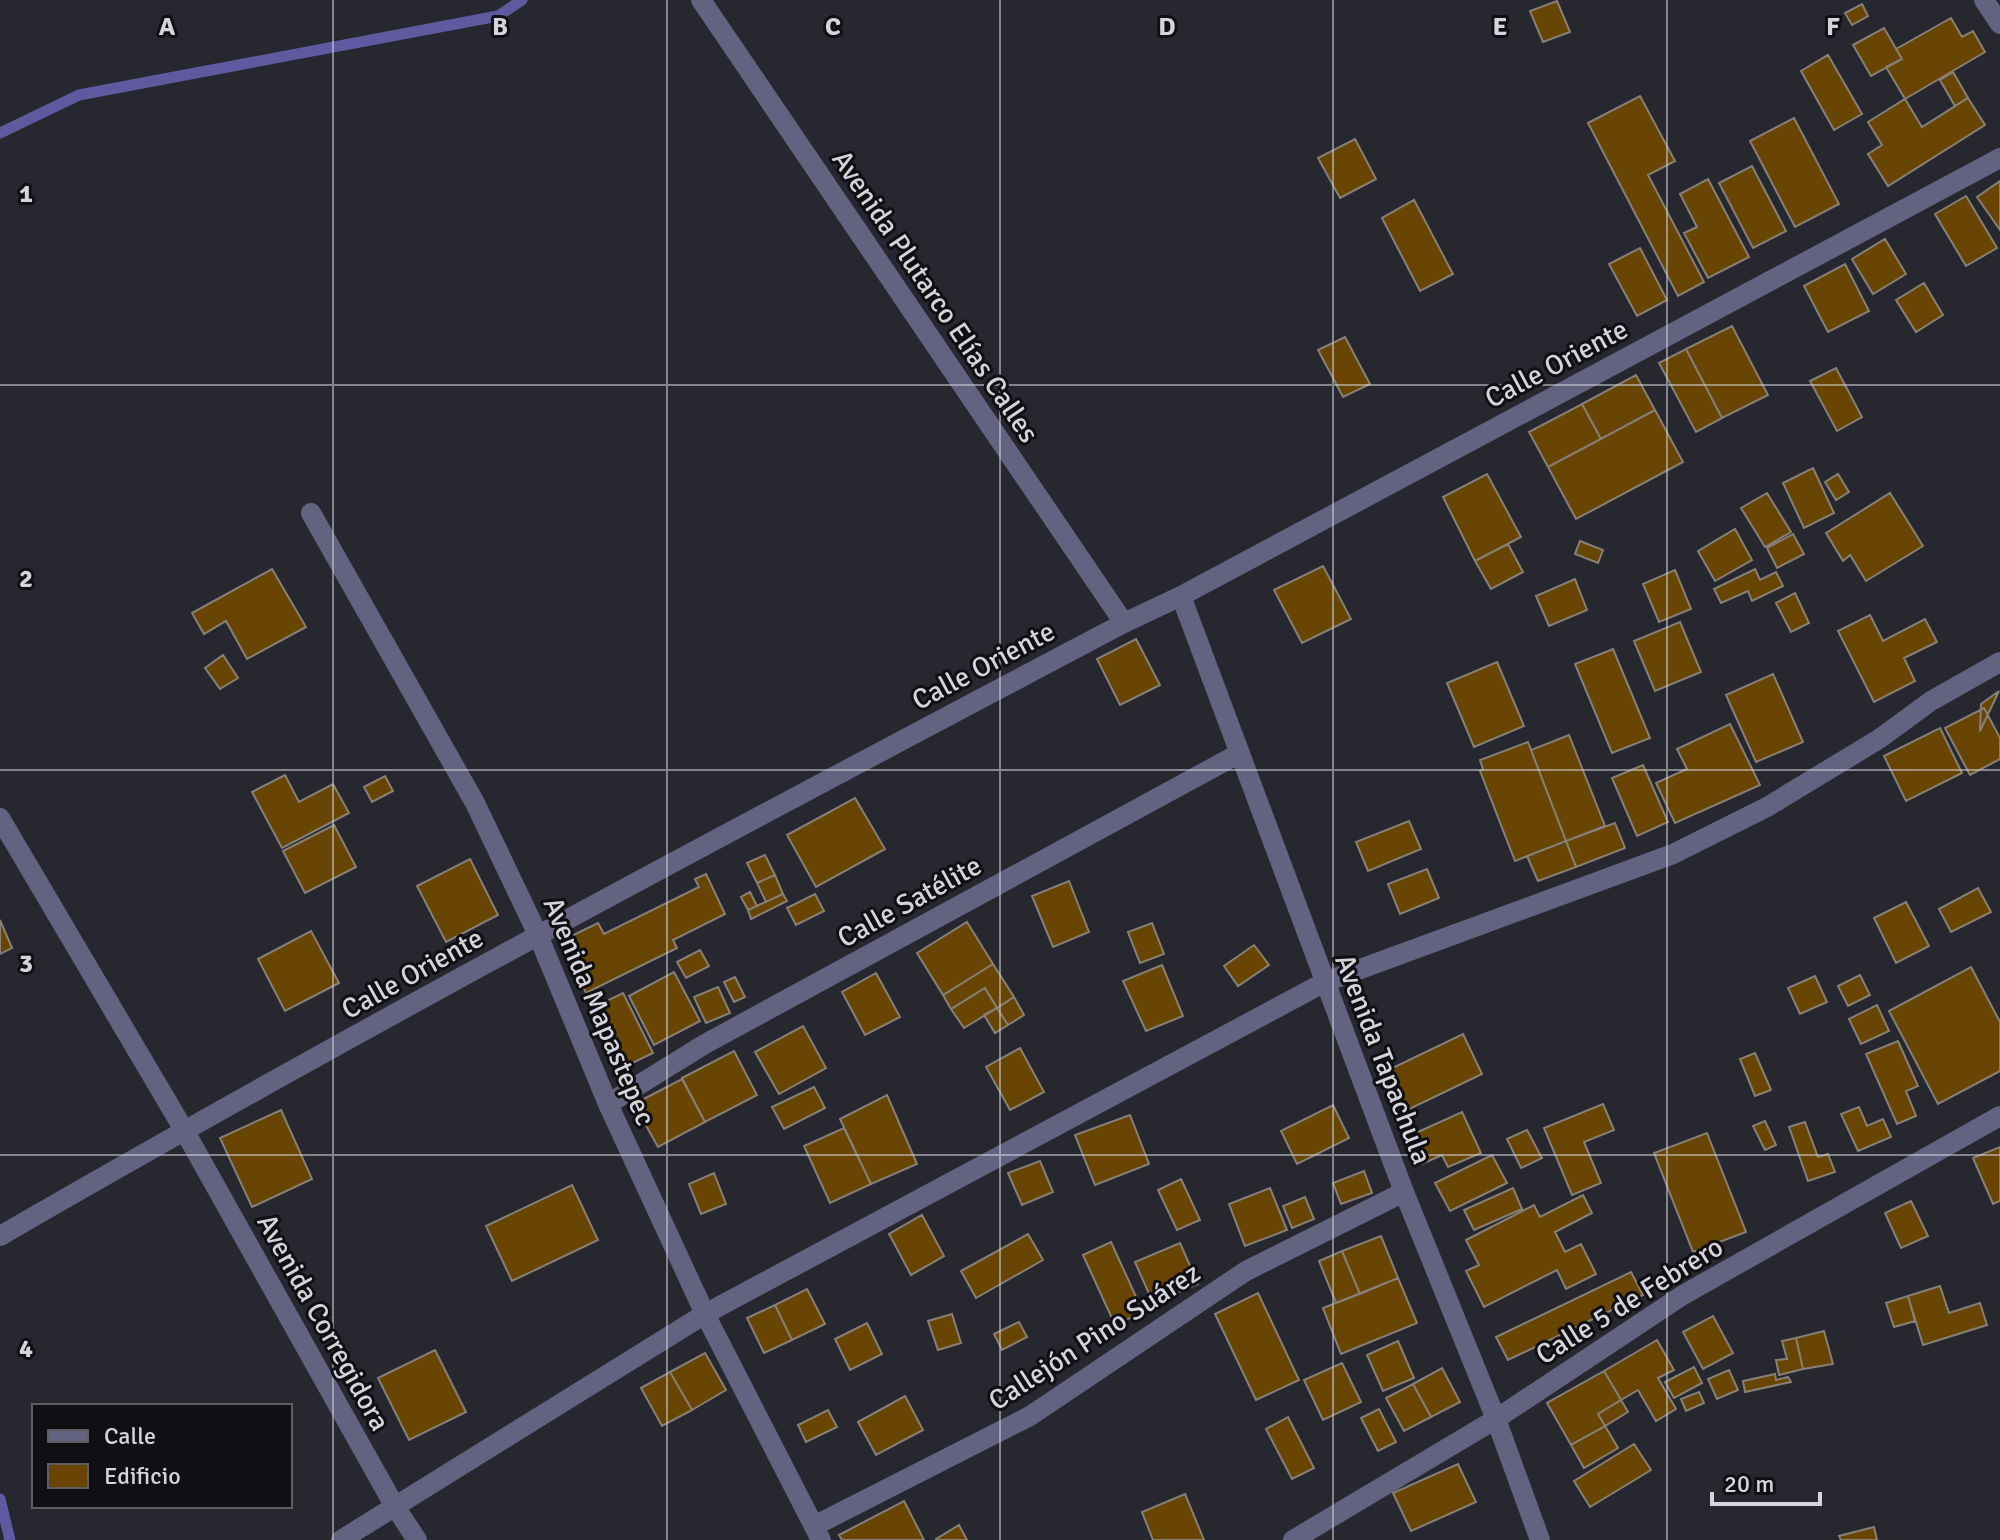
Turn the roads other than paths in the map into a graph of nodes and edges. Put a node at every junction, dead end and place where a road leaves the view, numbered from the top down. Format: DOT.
graph roads {
  1 [pos="701,0"];
  2 [pos="1984,0"];
  3 [pos="2000,24"];
  4 [pos="2000,158"];
  5 [pos="311,513"];
  6 [pos="1181,596"];
  7 [pos="1124,623"];
  8 [pos="2000,662"];
  9 [pos="1240,753"];
  10 [pos="0,818"];
  11 [pos="538,935"];
  12 [pos="1325,982"];
  13 [pos="608,1104"];
  14 [pos="2000,1116"];
  15 [pos="184,1130"];
  16 [pos="1404,1192"];
  17 [pos="0,1236"];
  18 [pos="705,1314"];
  19 [pos="1496,1419"];
  20 [pos="394,1505"];
  21 [pos="817,1533"];
  22 [pos="341,1540"];
  23 [pos="417,1540"];
  24 [pos="1293,1540"];
  25 [pos="1540,1540"];
  1 -- 7 [label="street, Avenida Plutarco Elías Calles"];
  2 -- 3 [label="street"];
  4 -- 6 [label="street, Calle Oriente"];
  5 -- 11 [label="street, Avenida Mapastepec"];
  6 -- 7 [label="street, Calle Oriente"];
  6 -- 9 [label="street, Avenida Tapachula"];
  7 -- 11 [label="street, Calle Oriente"];
  8 -- 12 [label="street"];
  9 -- 12 [label="street, Avenida Tapachula"];
  9 -- 13 [label="street, Calle Satélite"];
  10 -- 15 [label="street, Avenida Corregidora"];
  11 -- 13 [label="street, Avenida Mapastepec"];
  11 -- 15 [label="street, Calle Oriente"];
  12 -- 16 [label="street, Avenida Tapachula"];
  12 -- 18 [label="street"];
  13 -- 18 [label="street, Avenida Mapastepec"];
  14 -- 19 [label="street, Calle 5 de Febrero"];
  15 -- 17 [label="street, Calle Oriente"];
  15 -- 20 [label="street, Avenida Corregidora"];
  16 -- 19 [label="street, Avenida Tapachula"];
  16 -- 21 [label="street, Callejón Pino Suárez"];
  18 -- 20 [label="street"];
  18 -- 21 [label="street, Avenida Mapastepec"];
  19 -- 24 [label="street, Calle 5 de Febrero"];
  19 -- 25 [label="street, Avenida Tapachula"];
  20 -- 22 [label="street"];
  20 -- 23 [label="street, Avenida Corregidora"];
}
